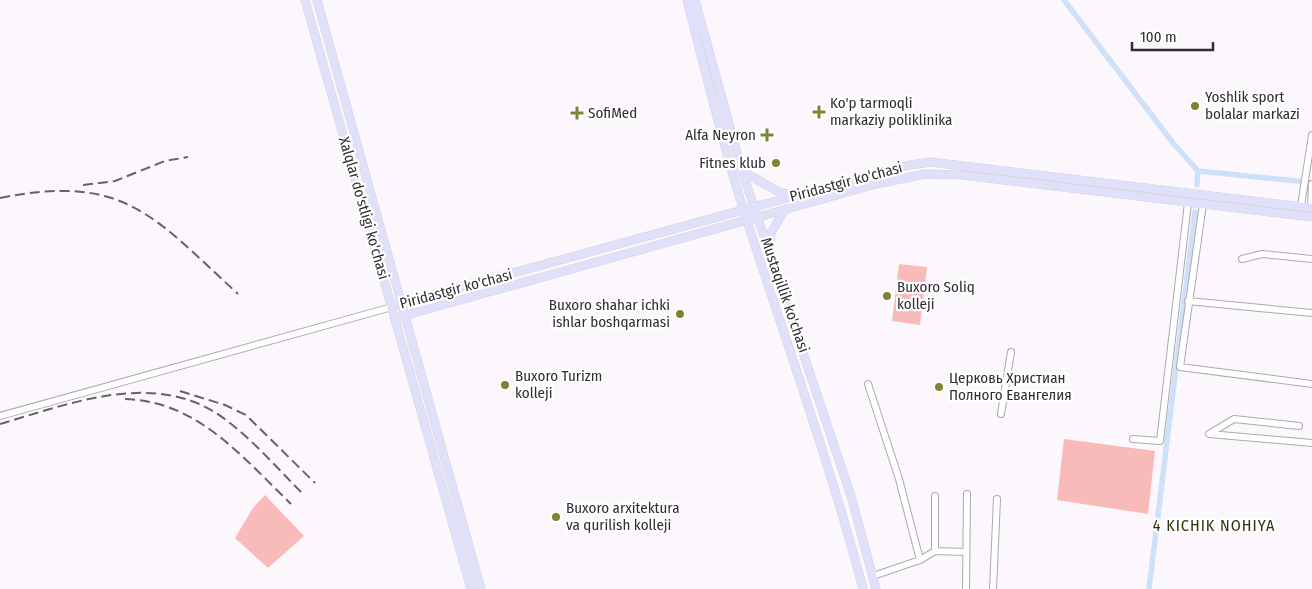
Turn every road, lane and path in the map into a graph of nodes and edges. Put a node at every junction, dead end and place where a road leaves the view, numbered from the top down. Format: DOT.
graph roads {
  1 [pos="306,0"];
  2 [pos="318,0"];
  3 [pos="687,0"];
  4 [pos="695,0"];
  5 [pos="720,106"];
  6 [pos="1312,135"];
  7 [pos="963,164"];
  8 [pos="742,170"];
  9 [pos="962,175"];
  10 [pos="1309,183"];
  11 [pos="1190,193"];
  12 [pos="794,196"];
  13 [pos="1188,203"];
  14 [pos="1202,204"];
  15 [pos="1301,206"];
  16 [pos="754,207"];
  17 [pos="1311,208"];
  18 [pos="744,209"];
  19 [pos="785,209"];
  20 [pos="758,217"];
  21 [pos="1312,217"];
  22 [pos="747,220"];
  23 [pos="771,252"];
  24 [pos="580,255"];
  25 [pos="1242,259"];
  26 [pos="1312,259"];
  27 [pos="583,264"];
  28 [pos="1188,302"];
  29 [pos="402,304"];
  30 [pos="392,307"];
  31 [pos="1312,313"];
  32 [pos="405,314"];
  33 [pos="396,318"];
  34 [pos="1011,352"];
  35 [pos="868,384"];
  36 [pos="1312,384"];
  37 [pos="1001,414"];
  38 [pos="0,416"];
  39 [pos="827,422"];
  40 [pos="815,425"];
  41 [pos="1299,426"];
  42 [pos="1133,439"];
  43 [pos="1312,443"];
  44 [pos="967,494"];
  45 [pos="935,496"];
  46 [pos="997,499"];
  47 [pos="935,551"];
  48 [pos="966,552"];
  49 [pos="920,560"];
  50 [pos="859,573"];
  51 [pos="872,573"];
  52 [pos="471,589"];
  53 [pos="481,589"];
  54 [pos="863,589"];
  55 [pos="876,589"];
  56 [pos="966,589"];
  57 [pos="993,589"];
  1 -- 30 [label="main road, Xalqlar do'stligi ko'chasi"];
  2 -- 29 [label="main road, Xalqlar do'stligi ko'chasi"];
  3 -- 5 [label="main road, Mustaqillik ko'chasi"];
  4 -- 5 [label="main road, Mustaqillik ko'chasi"];
  5 -- 8 [label="main road, Mustaqillik ko'chasi"];
  5 -- 18 [label="main road, Mustaqillik ko'chasi"];
  6 -- 10 [label="street"];
  7 -- 9 [label="main road"];
  7 -- 11 [label="main road, Piridastgir ko'chasi"];
  7 -- 12 [label="main road, Piridastgir ko'chasi"];
  8 -- 12 [label="main road"];
  8 -- 16 [label="main road, Mustaqillik ko'chasi"];
  9 -- 13 [label="main road, Piridastgir ko'chasi"];
  9 -- 19 [label="main road, Piridastgir ko'chasi"];
  10 -- 15 [label="street"];
  10 -- 17 [label="street"];
  11 -- 13 [label="main road"];
  11 -- 15 [label="main road, Piridastgir ko'chasi"];
  12 -- 16 [label="main road, Piridastgir ko'chasi"];
  13 -- 14 [label="main road, Piridastgir ko'chasi"];
  13 -- 42 [label="street"];
  14 -- 21 [label="main road, Piridastgir ko'chasi"];
  14 -- 28 [label="street"];
  15 -- 17 [label="main road, Piridastgir ko'chasi"];
  16 -- 18 [label="main road, Piridastgir ko'chasi"];
  16 -- 20 [label="main road, Mustaqillik ko'chasi"];
  18 -- 22 [label="main road, Mustaqillik ko'chasi"];
  18 -- 24 [label="main road, Piridastgir ko'chasi"];
  19 -- 20 [label="main road, Piridastgir ko'chasi"];
  19 -- 23 [label="main road"];
  20 -- 22 [label="main road, Piridastgir ko'chasi"];
  20 -- 23 [label="main road, Mustaqillik ko'chasi"];
  22 -- 27 [label="main road, Piridastgir ko'chasi"];
  22 -- 40 [label="main road, Mustaqillik ko'chasi"];
  23 -- 39 [label="main road, Mustaqillik ko'chasi"];
  24 -- 27 [label="main road"];
  24 -- 29 [label="main road, Piridastgir ko'chasi"];
  25 -- 26 [label="street"];
  27 -- 32 [label="main road, Piridastgir ko'chasi"];
  28 -- 31 [label="street"];
  28 -- 36 [label="street"];
  29 -- 30 [label="main road, Piridastgir ko'chasi"];
  29 -- 32 [label="main road, Xalqlar do'stligi ko'chasi"];
  30 -- 33 [label="main road, Xalqlar do'stligi ko'chasi"];
  30 -- 38 [label="street"];
  32 -- 33 [label="main road, Piridastgir ko'chasi"];
  32 -- 53 [label="main road, Xalqlar do'stligi ko'chasi"];
  33 -- 52 [label="main road, Xalqlar do'stligi ko'chasi"];
  34 -- 37 [label="street"];
  35 -- 49 [label="street"];
  39 -- 40 [label="main road"];
  39 -- 51 [label="main road, Mustaqillik ko'chasi"];
  40 -- 50 [label="main road, Mustaqillik ko'chasi"];
  41 -- 43 [label="street"];
  44 -- 48 [label="street"];
  45 -- 47 [label="street"];
  46 -- 57 [label="street"];
  47 -- 48 [label="street"];
  47 -- 49 [label="street"];
  48 -- 56 [label="street"];
  49 -- 51 [label="street"];
  50 -- 51 [label="main road"];
  50 -- 54 [label="main road, Mustaqillik ko'chasi"];
  51 -- 55 [label="main road, Mustaqillik ko'chasi"];
}
